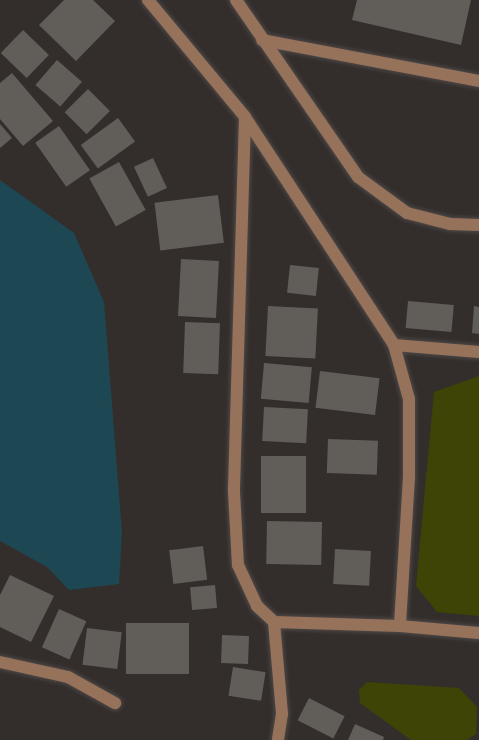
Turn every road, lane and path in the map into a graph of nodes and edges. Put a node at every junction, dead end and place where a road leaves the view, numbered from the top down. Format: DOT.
graph roads {
  1 [pos="148,0"];
  2 [pos="236,0"];
  3 [pos="261,40"];
  4 [pos="479,81"];
  5 [pos="245,117"];
  6 [pos="479,225"];
  7 [pos="394,345"];
  8 [pos="479,352"];
  9 [pos="274,622"];
  10 [pos="399,626"];
  11 [pos="479,633"];
  12 [pos="0,662"];
  13 [pos="115,704"];
  14 [pos="278,740"];
  1 -- 5 [label="street"];
  2 -- 3 [label="street"];
  3 -- 4 [label="street"];
  3 -- 6 [label="street"];
  5 -- 7 [label="street"];
  5 -- 9 [label="street"];
  7 -- 8 [label="street"];
  7 -- 10 [label="street"];
  9 -- 10 [label="street"];
  9 -- 14 [label="street"];
  10 -- 11 [label="street"];
  12 -- 13 [label="street"];
}
